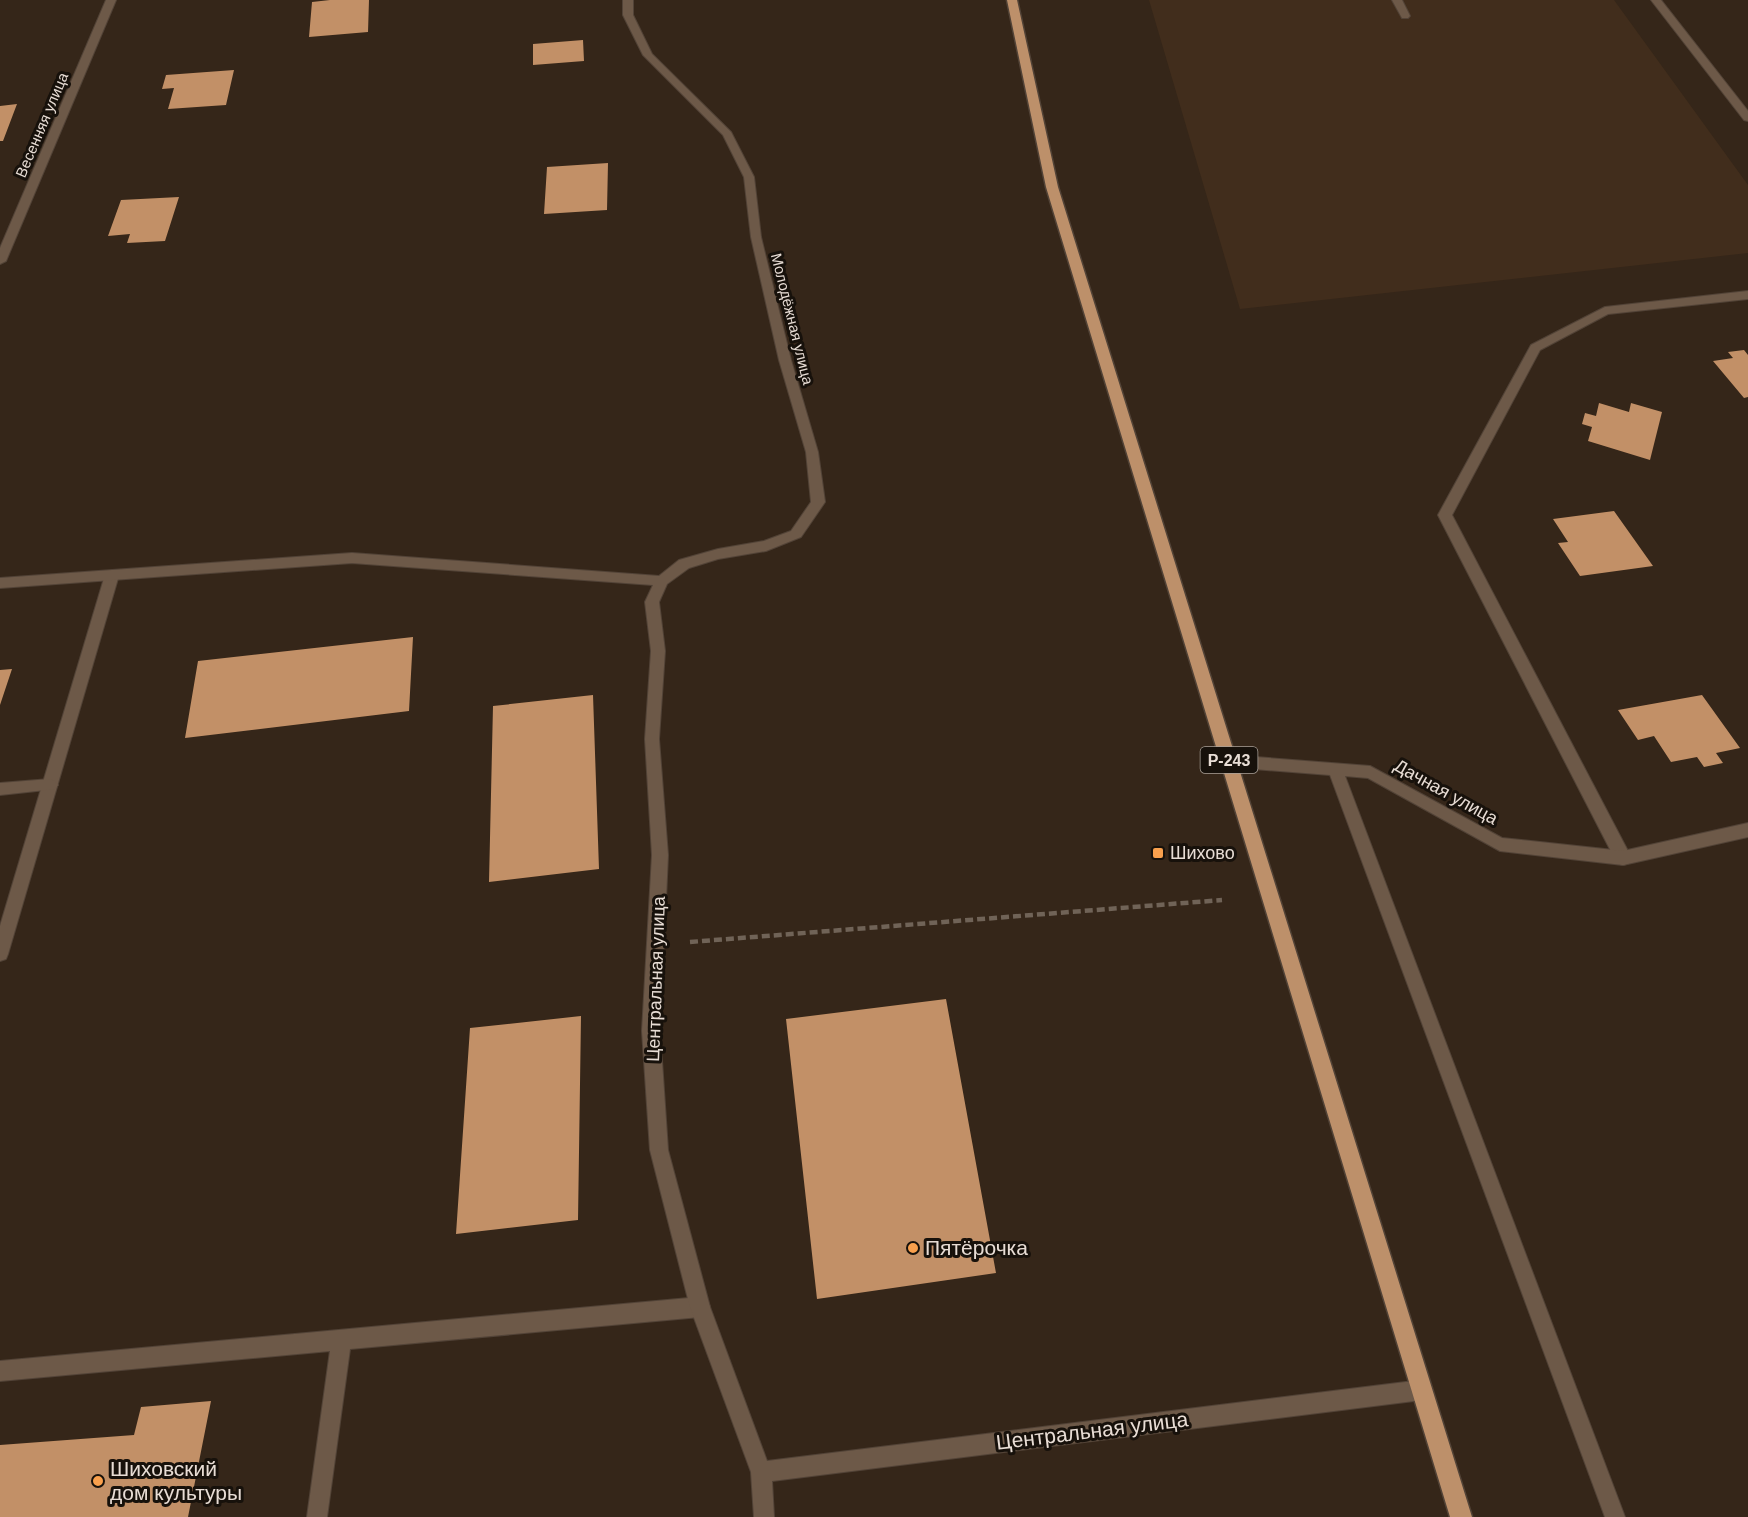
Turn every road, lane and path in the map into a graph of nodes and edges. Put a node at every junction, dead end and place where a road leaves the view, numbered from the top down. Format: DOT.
graph roads {
  1 [pos="111,0"];
  2 [pos="628,0"];
  3 [pos="1012,0"];
  4 [pos="1397,0"];
  5 [pos="1656,0"];
  6 [pos="1405,16"];
  7 [pos="1748,118"];
  8 [pos="0,261"];
  9 [pos="1748,295"];
  10 [pos="112,575"];
  11 [pos="662,581"];
  12 [pos="0,584"];
  13 [pos="1229,761"];
  14 [pos="1335,769"];
  15 [pos="50,785"];
  16 [pos="0,789"];
  17 [pos="1748,830"];
  18 [pos="1623,858"];
  19 [pos="1222,900"];
  20 [pos="655,945"];
  21 [pos="0,954"];
  22 [pos="700,1306"];
  23 [pos="341,1340"];
  24 [pos="0,1371"];
  25 [pos="1422,1390"];
  26 [pos="761,1472"];
  27 [pos="317,1517"];
  28 [pos="764,1517"];
  29 [pos="1461,1517"];
  30 [pos="1615,1517"];
  1 -- 8 [label="street, Весенняя улица"];
  2 -- 11 [label="street, Молодёжная улица"];
  3 -- 13 [label="highway, Р-243"];
  4 -- 6 [label="street"];
  5 -- 7 [label="street"];
  9 -- 18 [label="street"];
  10 -- 11 [label="street"];
  10 -- 12 [label="street"];
  10 -- 15 [label="street"];
  11 -- 20 [label="street, Центральная улица"];
  13 -- 14 [label="street, Дачная улица"];
  13 -- 25 [label="highway, Р-243"];
  14 -- 18 [label="street, Дачная улица"];
  14 -- 30 [label="street"];
  15 -- 16 [label="street"];
  15 -- 21 [label="street"];
  17 -- 18 [label="street, Дачная улица"];
  19 -- 20 [label="path"];
  20 -- 22 [label="street, Центральная улица"];
  22 -- 23 [label="street"];
  22 -- 26 [label="street, Центральная улица"];
  23 -- 24 [label="street"];
  23 -- 27 [label="street"];
  25 -- 26 [label="street, Центральная улица"];
  25 -- 29 [label="highway, Р-243"];
  26 -- 28 [label="street, Центральная улица"];
}
